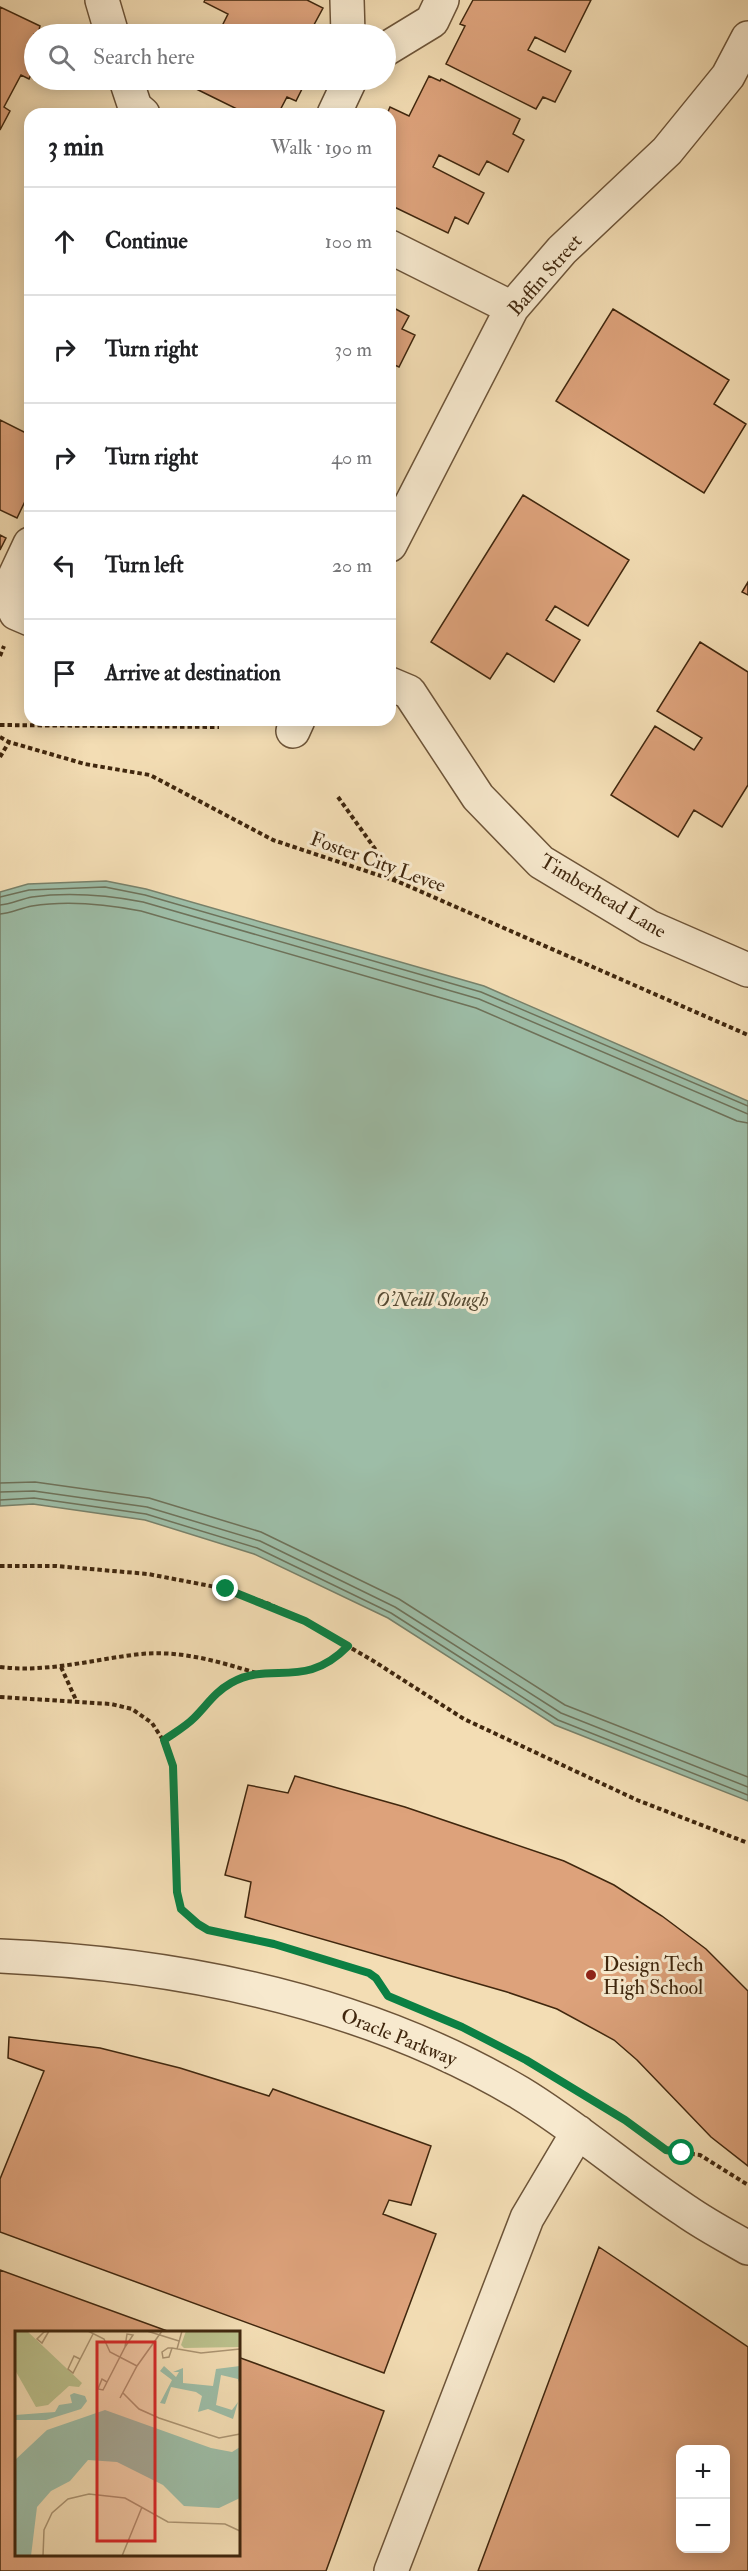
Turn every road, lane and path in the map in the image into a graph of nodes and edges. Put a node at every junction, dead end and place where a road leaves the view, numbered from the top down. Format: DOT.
graph roads {
  1 [pos="102,0"];
  2 [pos="347,0"];
  3 [pos="441,0"];
  4 [pos="109,24"];
  5 [pos="348,24"];
  6 [pos="748,38"];
  7 [pos="396,43"];
  8 [pos="129,90"];
  9 [pos="345,90"];
  10 [pos="136,108"];
  11 [pos="337,108"];
  12 [pos="396,249"];
  13 [pos="512,308"];
  14 [pos="396,533"];
  15 [pos="24,557"];
  16 [pos="24,617"];
  17 [pos="4,646"];
  18 [pos="0,656"];
  19 [pos="396,687"];
  20 [pos="0,725"];
  21 [pos="24,725"];
  22 [pos="110,726"];
  23 [pos="219,727"];
  24 [pos="0,736"];
  25 [pos="9,742"];
  26 [pos="0,756"];
  27 [pos="338,797"];
  28 [pos="399,882"];
  29 [pos="748,970"];
  30 [pos="748,1035"];
  31 [pos="0,1566"];
  32 [pos="348,1646"];
  33 [pos="0,1667"];
  34 [pos="61,1667"];
  35 [pos="263,1675"];
  36 [pos="0,1697"];
  37 [pos="76,1700"];
  38 [pos="164,1740"];
  39 [pos="748,1844"];
  40 [pos="0,1956"];
  41 [pos="388,1996"];
  42 [pos="578,2132"];
  43 [pos="661,2146"];
  44 [pos="748,2185"];
  45 [pos="748,2248"];
  46 [pos="391,2571"];
  1 -- 4 [label="street"];
  2 -- 5 [label="street"];
  3 -- 7 [label="street"];
  6 -- 13 [label="street, Baffin Street"];
  8 -- 10 [label="street"];
  9 -- 11 [label="street"];
  12 -- 13 [label="street"];
  13 -- 14 [label="street, Baffin Street"];
  15 -- 16 [label="street"];
  17 -- 18 [label="path"];
  19 -- 29 [label="street, Timberhead Lane"];
  20 -- 21 [label="path"];
  22 -- 23 [label="path"];
  24 -- 25 [label="path, Foster City Levee"];
  25 -- 26 [label="path"];
  25 -- 28 [label="path, Foster City Levee"];
  27 -- 28 [label="path"];
  28 -- 30 [label="path, Foster City Levee"];
  31 -- 32 [label="path"];
  32 -- 35 [label="path"];
  32 -- 39 [label="path"];
  33 -- 34 [label="path"];
  34 -- 35 [label="path"];
  34 -- 37 [label="path"];
  35 -- 38 [label="path"];
  36 -- 37 [label="path"];
  37 -- 38 [label="path"];
  38 -- 41 [label="path"];
  40 -- 42 [label="street, Oracle Parkway"];
  42 -- 45 [label="street, Oracle Parkway"];
  42 -- 46 [label="street"];
  43 -- 44 [label="path"];
}
